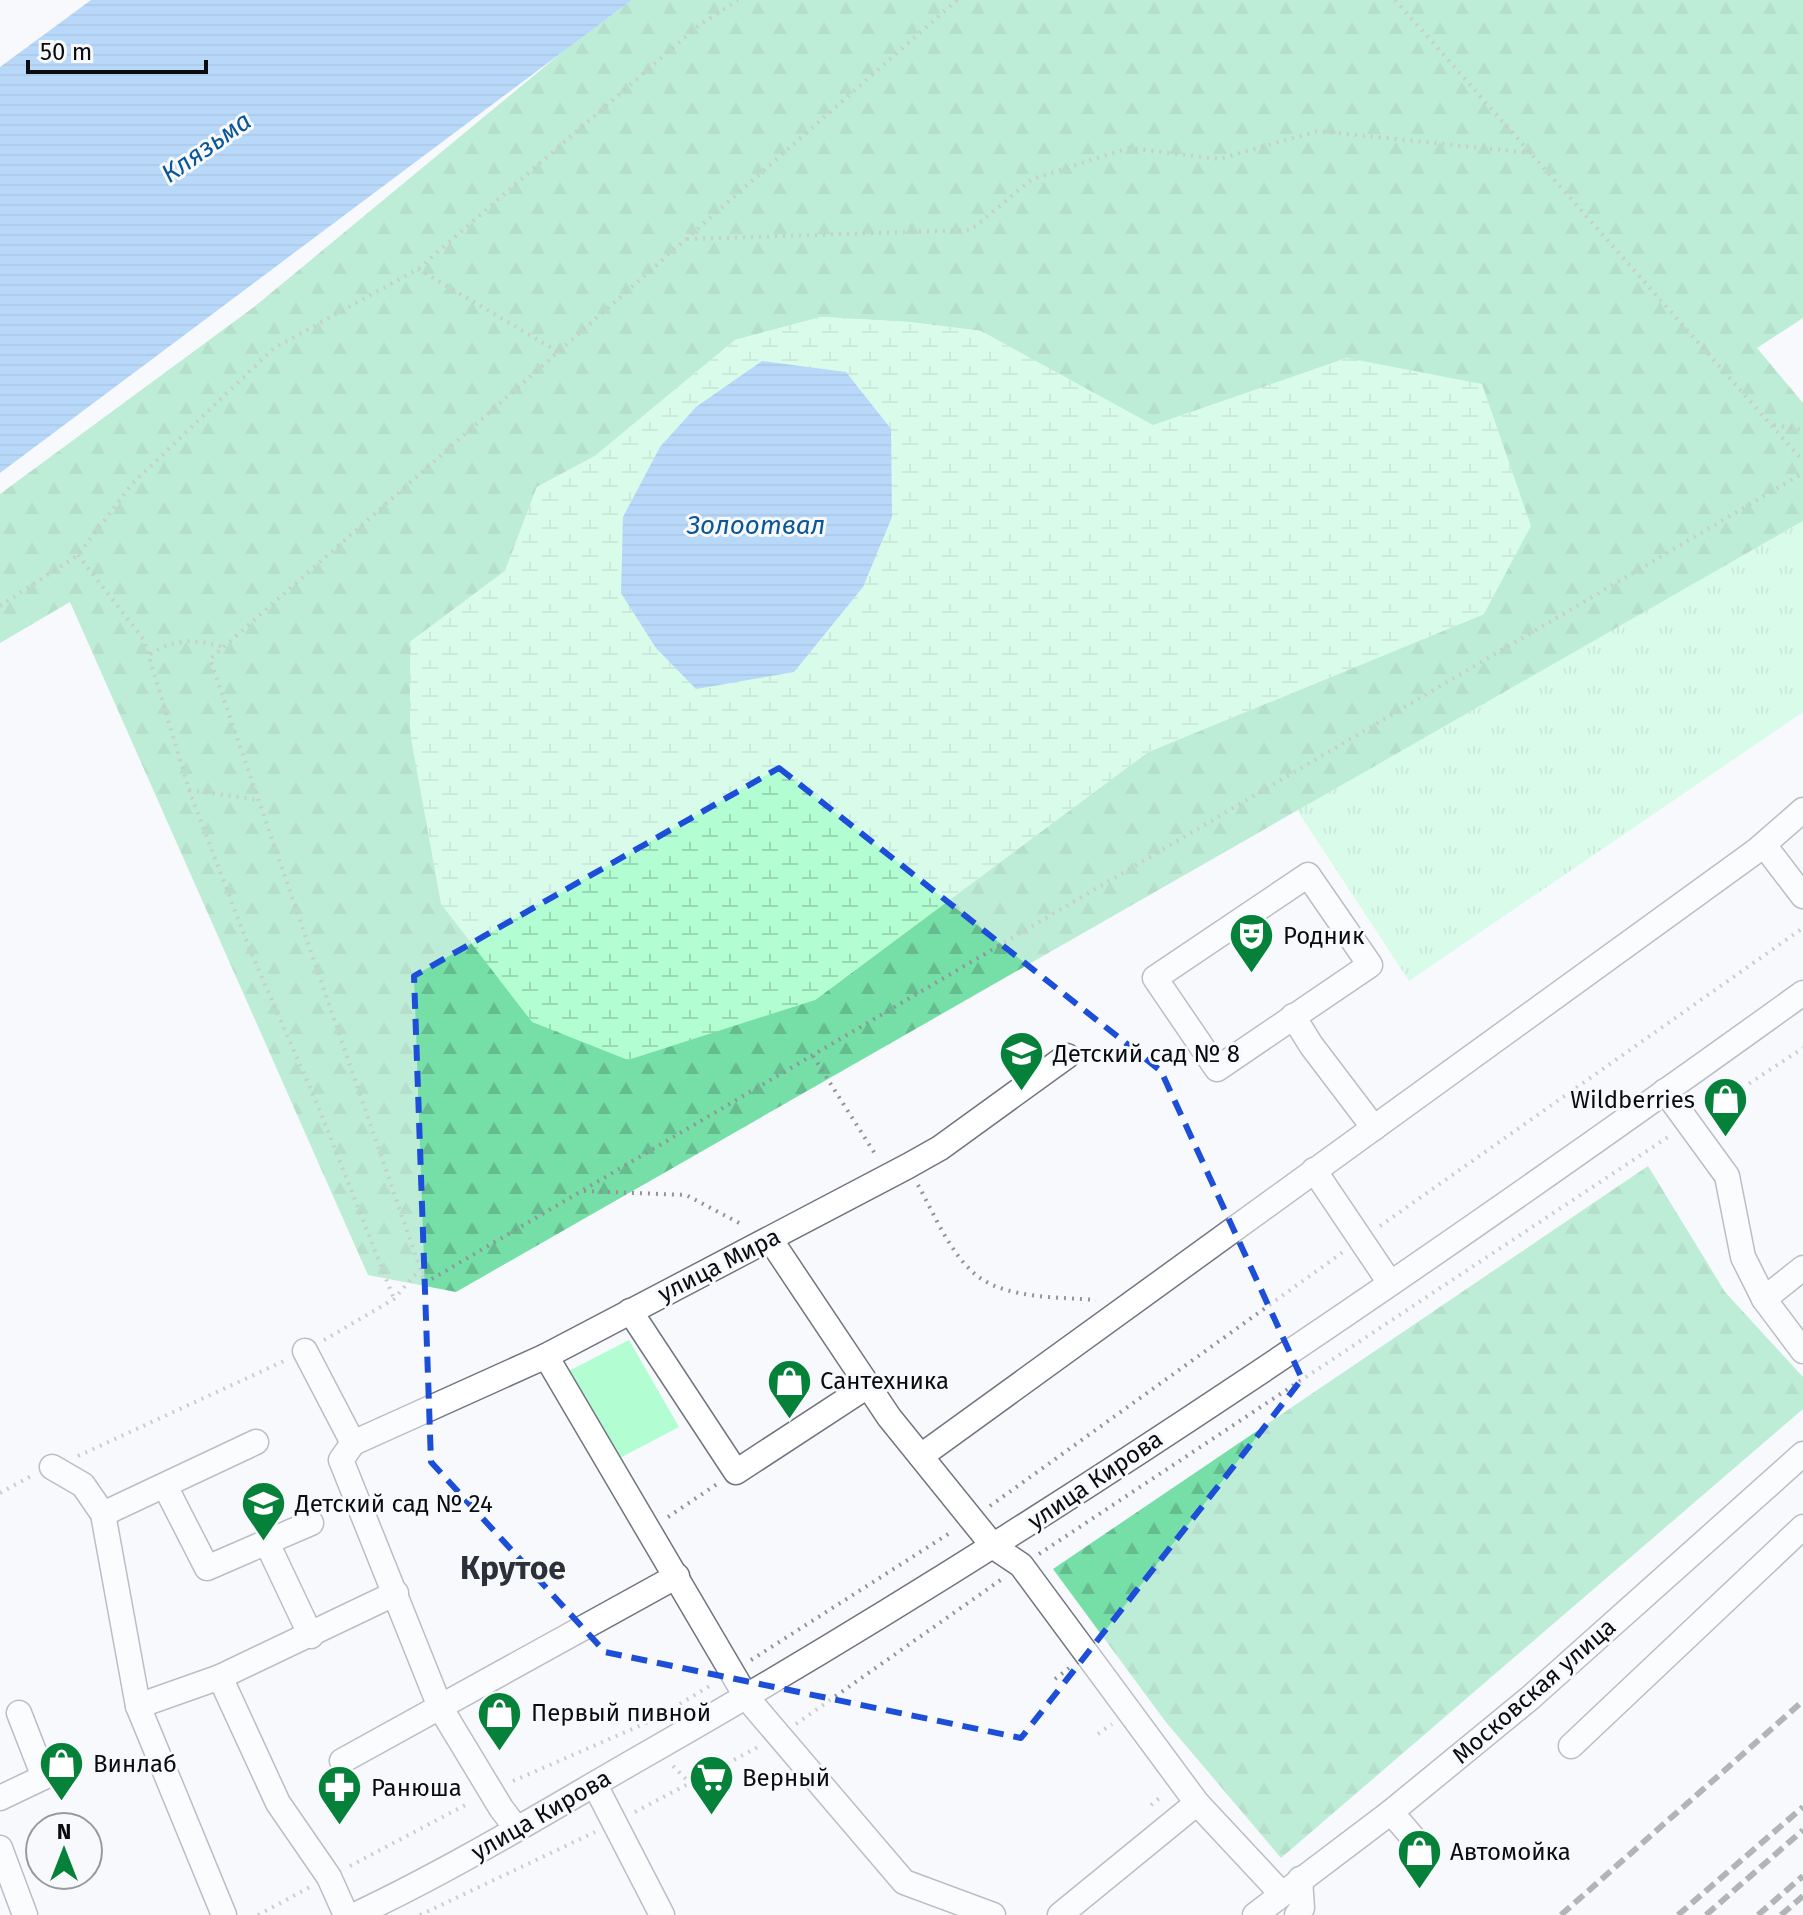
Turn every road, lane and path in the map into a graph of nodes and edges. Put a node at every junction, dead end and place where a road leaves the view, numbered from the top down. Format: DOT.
graph roads {
  1 [pos="738,0"];
  2 [pos="957,0"];
  3 [pos="1395,0"];
  4 [pos="1531,153"];
  5 [pos="685,239"];
  6 [pos="418,269"];
  7 [pos="558,352"];
  8 [pos="1771,425"];
  9 [pos="1803,430"];
  10 [pos="1803,461"];
  11 [pos="1803,473"];
  12 [pos="78,555"];
  13 [pos="0,606"];
  14 [pos="223,647"];
  15 [pos="150,654"];
  16 [pos="189,790"];
  17 [pos="260,800"];
  18 [pos="1803,810"];
  19 [pos="1764,845"];
  20 [pos="1803,896"];
  21 [pos="1803,928"];
  22 [pos="1803,993"];
  23 [pos="1293,1016"];
  24 [pos="1803,1048"];
  25 [pos="813,1055"];
  26 [pos="1067,1056"];
  27 [pos="1665,1091"];
  28 [pos="1689,1124"];
  29 [pos="1374,1128"];
  30 [pos="1314,1170"];
  31 [pos="898,1171"];
  32 [pos="583,1191"];
  33 [pos="770,1239"];
  34 [pos="1362,1239"];
  35 [pos="1803,1268"];
  36 [pos="420,1269"];
  37 [pos="1390,1283"];
  38 [pos="394,1299"];
  39 [pos="1764,1299"];
  40 [pos="1130,1304"];
  41 [pos="630,1311"];
  42 [pos="305,1351"];
  43 [pos="1803,1351"];
  44 [pos="546,1356"];
  45 [pos="866,1387"];
  46 [pos="256,1442"];
  47 [pos="353,1443"];
  48 [pos="1803,1454"];
  49 [pos="921,1456"];
  50 [pos="52,1467"];
  51 [pos="736,1472"];
  52 [pos="165,1486"];
  53 [pos="0,1493"];
  54 [pos="103,1514"];
  55 [pos="972,1519"];
  56 [pos="311,1523"];
  57 [pos="1803,1527"];
  58 [pos="649,1529"];
  59 [pos="267,1543"];
  60 [pos="994,1547"];
  61 [pos="1021,1565"];
  62 [pos="677,1576"];
  63 [pos="396,1593"];
  64 [pos="311,1636"];
  65 [pos="733,1672"];
  66 [pos="220,1677"];
  67 [pos="747,1698"];
  68 [pos="138,1706"];
  69 [pos="440,1707"];
  70 [pos="19,1713"];
  71 [pos="779,1736"];
  72 [pos="1571,1746"];
  73 [pos="342,1761"];
  74 [pos="694,1782"];
  75 [pos="595,1785"];
  76 [pos="492,1791"];
  77 [pos="0,1798"];
  78 [pos="702,1798"];
  79 [pos="1197,1803"];
  80 [pos="1391,1812"];
  81 [pos="616,1823"];
  82 [pos="516,1828"];
  83 [pos="1420,1846"];
  84 [pos="0,1848"];
  85 [pos="329,1877"];
  86 [pos="1291,1886"];
  87 [pos="25,1915"];
  88 [pos="224,1915"];
  89 [pos="258,1915"];
  90 [pos="346,1915"];
  91 [pos="355,1915"];
  92 [pos="420,1915"];
  93 [pos="662,1915"];
  94 [pos="993,1915"];
  95 [pos="1060,1915"];
  96 [pos="1255,1915"];
  97 [pos="1297,1915"];
  1 -- 6 [label="path"];
  2 -- 5 [label="path"];
  3 -- 4 [label="path"];
  4 -- 5 [label="path"];
  4 -- 8 [label="path"];
  5 -- 7 [label="path"];
  6 -- 7 [label="path"];
  6 -- 12 [label="path"];
  7 -- 14 [label="path"];
  8 -- 9 [label="path"];
  8 -- 10 [label="path"];
  11 -- 25 [label="path"];
  12 -- 13 [label="path"];
  12 -- 15 [label="path"];
  14 -- 15 [label="path"];
  14 -- 17 [label="path"];
  15 -- 16 [label="path"];
  16 -- 17 [label="path"];
  16 -- 38 [label="path"];
  17 -- 36 [label="path"];
  18 -- 19 [label="street"];
  19 -- 20 [label="street"];
  19 -- 29 [label="street"];
  21 -- 34 [label="path"];
  22 -- 27 [label="street, улица Кирова"];
  23 -- 23 [label="street"];
  23 -- 29 [label="street"];
  24 -- 28 [label="path"];
  25 -- 31 [label="path"];
  25 -- 32 [label="path"];
  26 -- 31 [label="street, улица Мира"];
  27 -- 28 [label="street"];
  27 -- 37 [label="street, улица Кирова"];
  28 -- 39 [label="street"];
  28 -- 61 [label="path"];
  29 -- 30 [label="street"];
  30 -- 34 [label="street"];
  30 -- 40 [label="street"];
  31 -- 33 [label="street, улица Мира"];
  31 -- 40 [label="path"];
  32 -- 33 [label="path"];
  32 -- 36 [label="path"];
  33 -- 41 [label="street, улица Мира"];
  33 -- 45 [label="street"];
  34 -- 37 [label="street"];
  34 -- 55 [label="path"];
  35 -- 39 [label="street"];
  36 -- 38 [label="path"];
  37 -- 60 [label="street, улица Кирова"];
  38 -- 42 [label="path"];
  39 -- 43 [label="street"];
  40 -- 49 [label="street"];
  41 -- 44 [label="street, улица Мира"];
  41 -- 51 [label="street"];
  42 -- 47 [label="street"];
  42 -- 50 [label="path"];
  44 -- 47 [label="street, улица Мира"];
  44 -- 58 [label="street"];
  45 -- 49 [label="street"];
  45 -- 51 [label="street"];
  46 -- 52 [label="street"];
  47 -- 63 [label="street"];
  48 -- 80 [label="street, Московская улица"];
  49 -- 55 [label="street"];
  50 -- 53 [label="path"];
  50 -- 54 [label="street"];
  51 -- 58 [label="path"];
  52 -- 54 [label="street"];
  52 -- 59 [label="street"];
  54 -- 68 [label="street"];
  55 -- 60 [label="street"];
  55 -- 65 [label="path"];
  56 -- 59 [label="street"];
  57 -- 72 [label="street"];
  58 -- 62 [label="street"];
  59 -- 64 [label="street"];
  60 -- 61 [label="street"];
  60 -- 67 [label="street, улица Кирова"];
  61 -- 71 [label="path"];
  61 -- 79 [label="street"];
  62 -- 65 [label="street"];
  62 -- 69 [label="street"];
  63 -- 64 [label="street"];
  63 -- 69 [label="street"];
  64 -- 66 [label="street"];
  65 -- 67 [label="street"];
  65 -- 76 [label="path"];
  66 -- 68 [label="street"];
  66 -- 85 [label="street"];
  67 -- 71 [label="street"];
  67 -- 75 [label="street, улица Кирова"];
  68 -- 88 [label="street"];
  69 -- 73 [label="street"];
  69 -- 76 [label="street"];
  70 -- 77 [label="street"];
  71 -- 74 [label="path"];
  71 -- 94 [label="street"];
  74 -- 78 [label="path"];
  74 -- 81 [label="path"];
  75 -- 81 [label="street"];
  75 -- 82 [label="street, улица Кирова"];
  76 -- 82 [label="street"];
  76 -- 85 [label="path"];
  79 -- 86 [label="street"];
  79 -- 95 [label="street"];
  80 -- 83 [label="street"];
  80 -- 86 [label="street, Московская улица"];
  81 -- 92 [label="path"];
  81 -- 93 [label="street"];
  82 -- 91 [label="street, улица Кирова"];
  84 -- 87 [label="street"];
  85 -- 89 [label="path"];
  85 -- 90 [label="street"];
  86 -- 96 [label="street, Московская улица"];
  86 -- 97 [label="street"];
}
